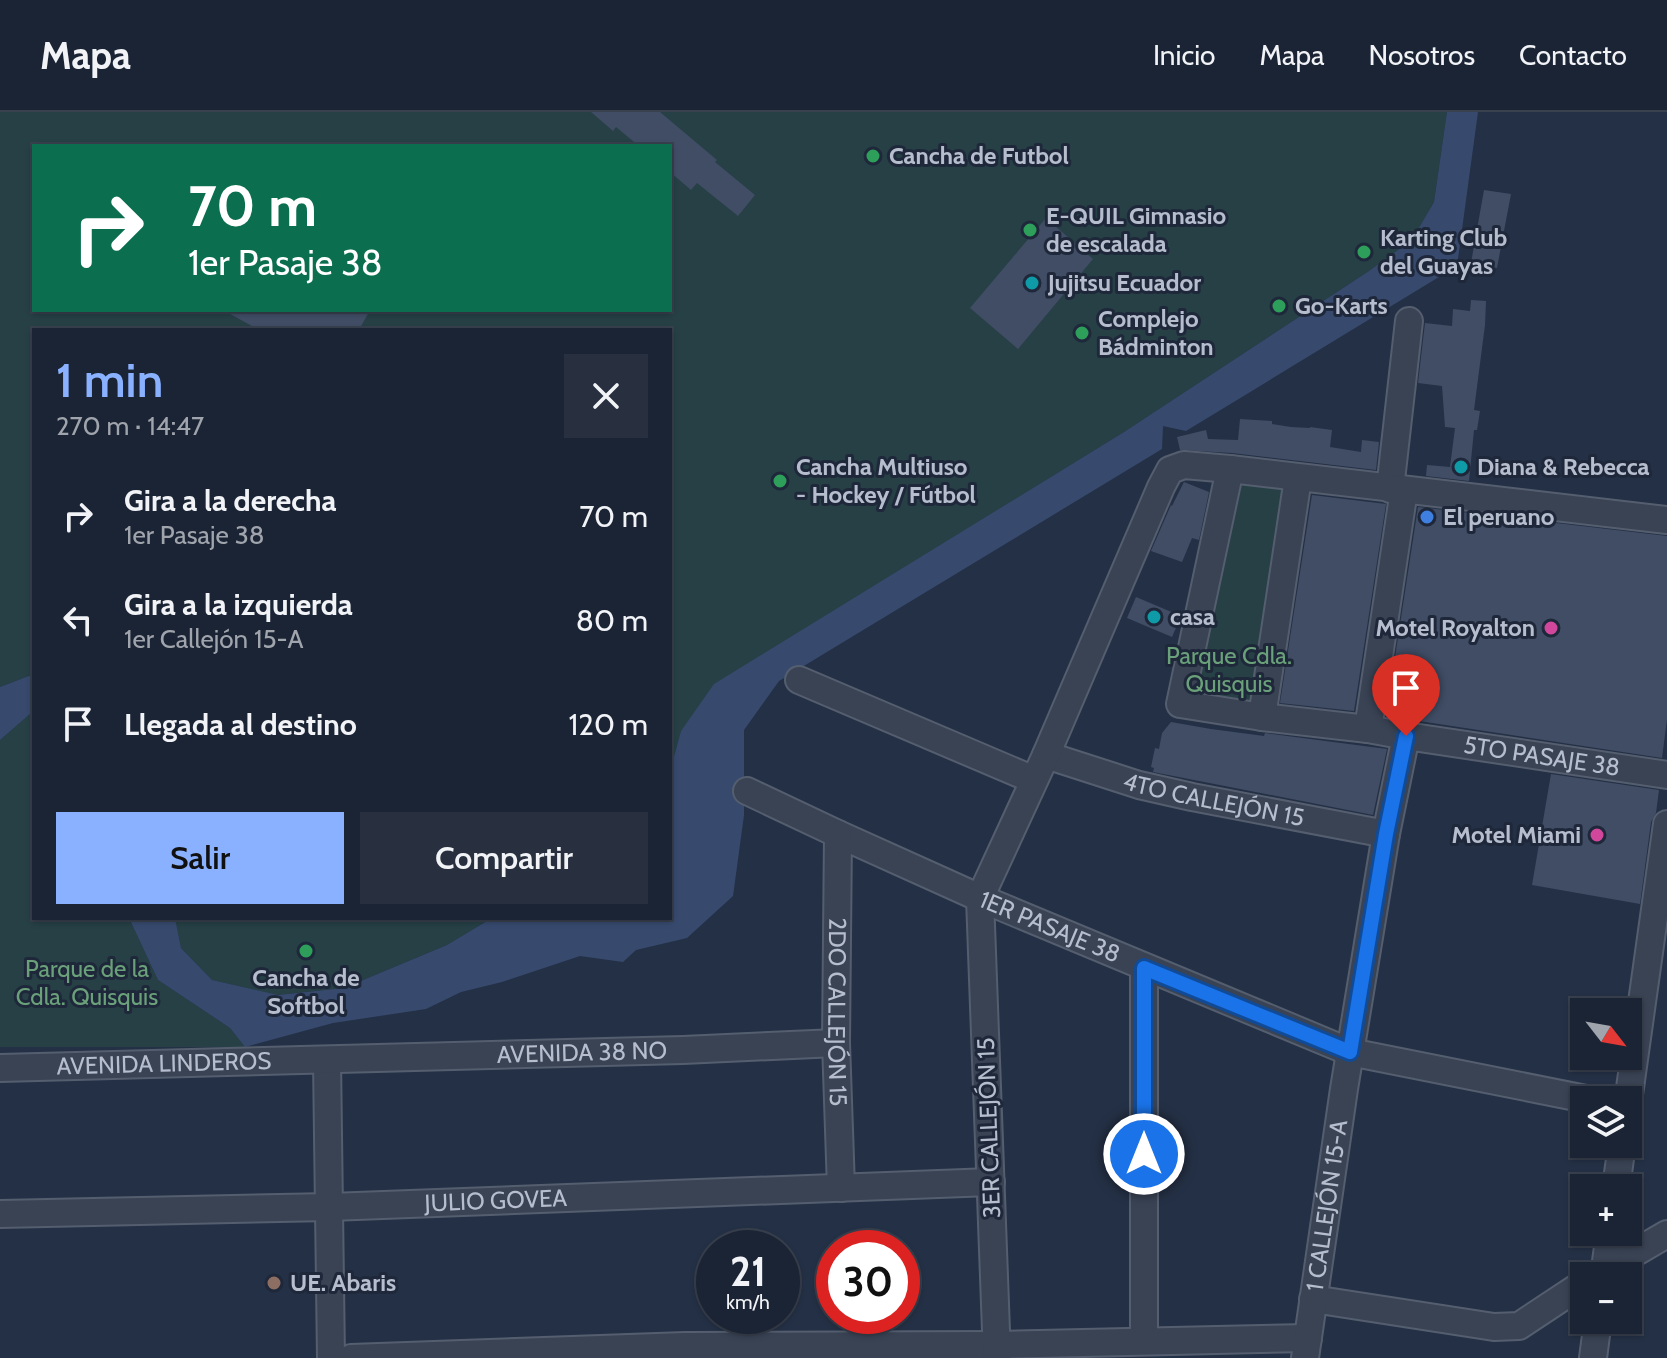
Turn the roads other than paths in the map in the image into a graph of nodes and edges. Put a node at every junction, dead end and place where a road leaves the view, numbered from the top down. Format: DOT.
graph roads {
  1 [pos="1409,321"];
  2 [pos="1230,469"];
  3 [pos="1298,478"];
  4 [pos="1397,490"];
  5 [pos="1667,520"];
  6 [pos="799,680"];
  7 [pos="1262,717"];
  8 [pos="1368,729"];
  9 [pos="1406,736"];
  10 [pos="1046,755"];
  11 [pos="1667,775"];
  12 [pos="1034,780"];
  13 [pos="747,791"];
  14 [pos="1667,824"];
  15 [pos="838,834"];
  16 [pos="1386,834"];
  17 [pos="980,898"];
  18 [pos="1144,968"];
  19 [pos="836,1043"];
  20 [pos="1350,1052"];
  21 [pos="327,1060"];
  22 [pos="0,1068"];
  23 [pos="1630,1086"];
  24 [pos="1570,1096"];
  25 [pos="991,1182"];
  26 [pos="841,1188"];
  27 [pos="330,1207"];
  28 [pos="0,1214"];
  29 [pos="1667,1234"];
  30 [pos="1620,1262"];
  31 [pos="1570,1293"];
  32 [pos="1313,1299"];
  33 [pos="1596,1334"];
  34 [pos="1144,1341"];
  35 [pos="1306,1348"];
  36 [pos="997,1351"];
  37 [pos="685,1352"];
  38 [pos="331,1358"];
  39 [pos="351,1358"];
  40 [pos="1593,1358"];
  1 -- 4 [label="street"];
  2 -- 3 [label="street"];
  2 -- 7 [label="street, 5TO PASAJE 38"];
  2 -- 10 [label="street"];
  3 -- 4 [label="street"];
  3 -- 7 [label="street"];
  4 -- 5 [label="street"];
  4 -- 8 [label="street"];
  6 -- 12 [label="street"];
  7 -- 8 [label="street, 5TO PASAJE 38"];
  8 -- 9 [label="street, 5TO PASAJE 38"];
  9 -- 11 [label="street, 5TO PASAJE 38"];
  9 -- 16 [label="street, 1 CALLEJÓN 15-A"];
  10 -- 12 [label="street"];
  10 -- 16 [label="street, 4TO CALLEJÓN 15"];
  12 -- 17 [label="street"];
  13 -- 15 [label="street, 1ER PASAJE 38"];
  14 -- 23 [label="street"];
  15 -- 17 [label="street, 1ER PASAJE 38"];
  15 -- 19 [label="street, 2DO CALLEJÓN 15"];
  16 -- 20 [label="street, 1 CALLEJÓN 15-A"];
  17 -- 18 [label="street, 1ER PASAJE 38"];
  17 -- 25 [label="street, 3ER CALLEJÓN 15"];
  18 -- 20 [label="street, 1ER PASAJE 38"];
  18 -- 34 [label="street"];
  19 -- 21 [label="street, AVENIDA 38 NO"];
  19 -- 26 [label="street, 2DO CALLEJÓN 15"];
  20 -- 24 [label="street, 1ER PASAJE 38"];
  20 -- 32 [label="street, 1 CALLEJÓN 15-A"];
  21 -- 22 [label="street, AVENIDA LINDEROS"];
  21 -- 27 [label="street"];
  25 -- 26 [label="street, JULIO GOVEA"];
  25 -- 36 [label="street, 3ER CALLEJÓN 15"];
  26 -- 27 [label="street, JULIO GOVEA"];
  27 -- 28 [label="street, JULIO GOVEA"];
  27 -- 38 [label="street"];
  29 -- 30 [label="street"];
  31 -- 32 [label="street"];
  32 -- 35 [label="street, 1 CALLEJÓN 15-A"];
  33 -- 40 [label="street"];
  34 -- 35 [label="street"];
  34 -- 36 [label="street"];
  36 -- 37 [label="street"];
  37 -- 39 [label="street"];
}
